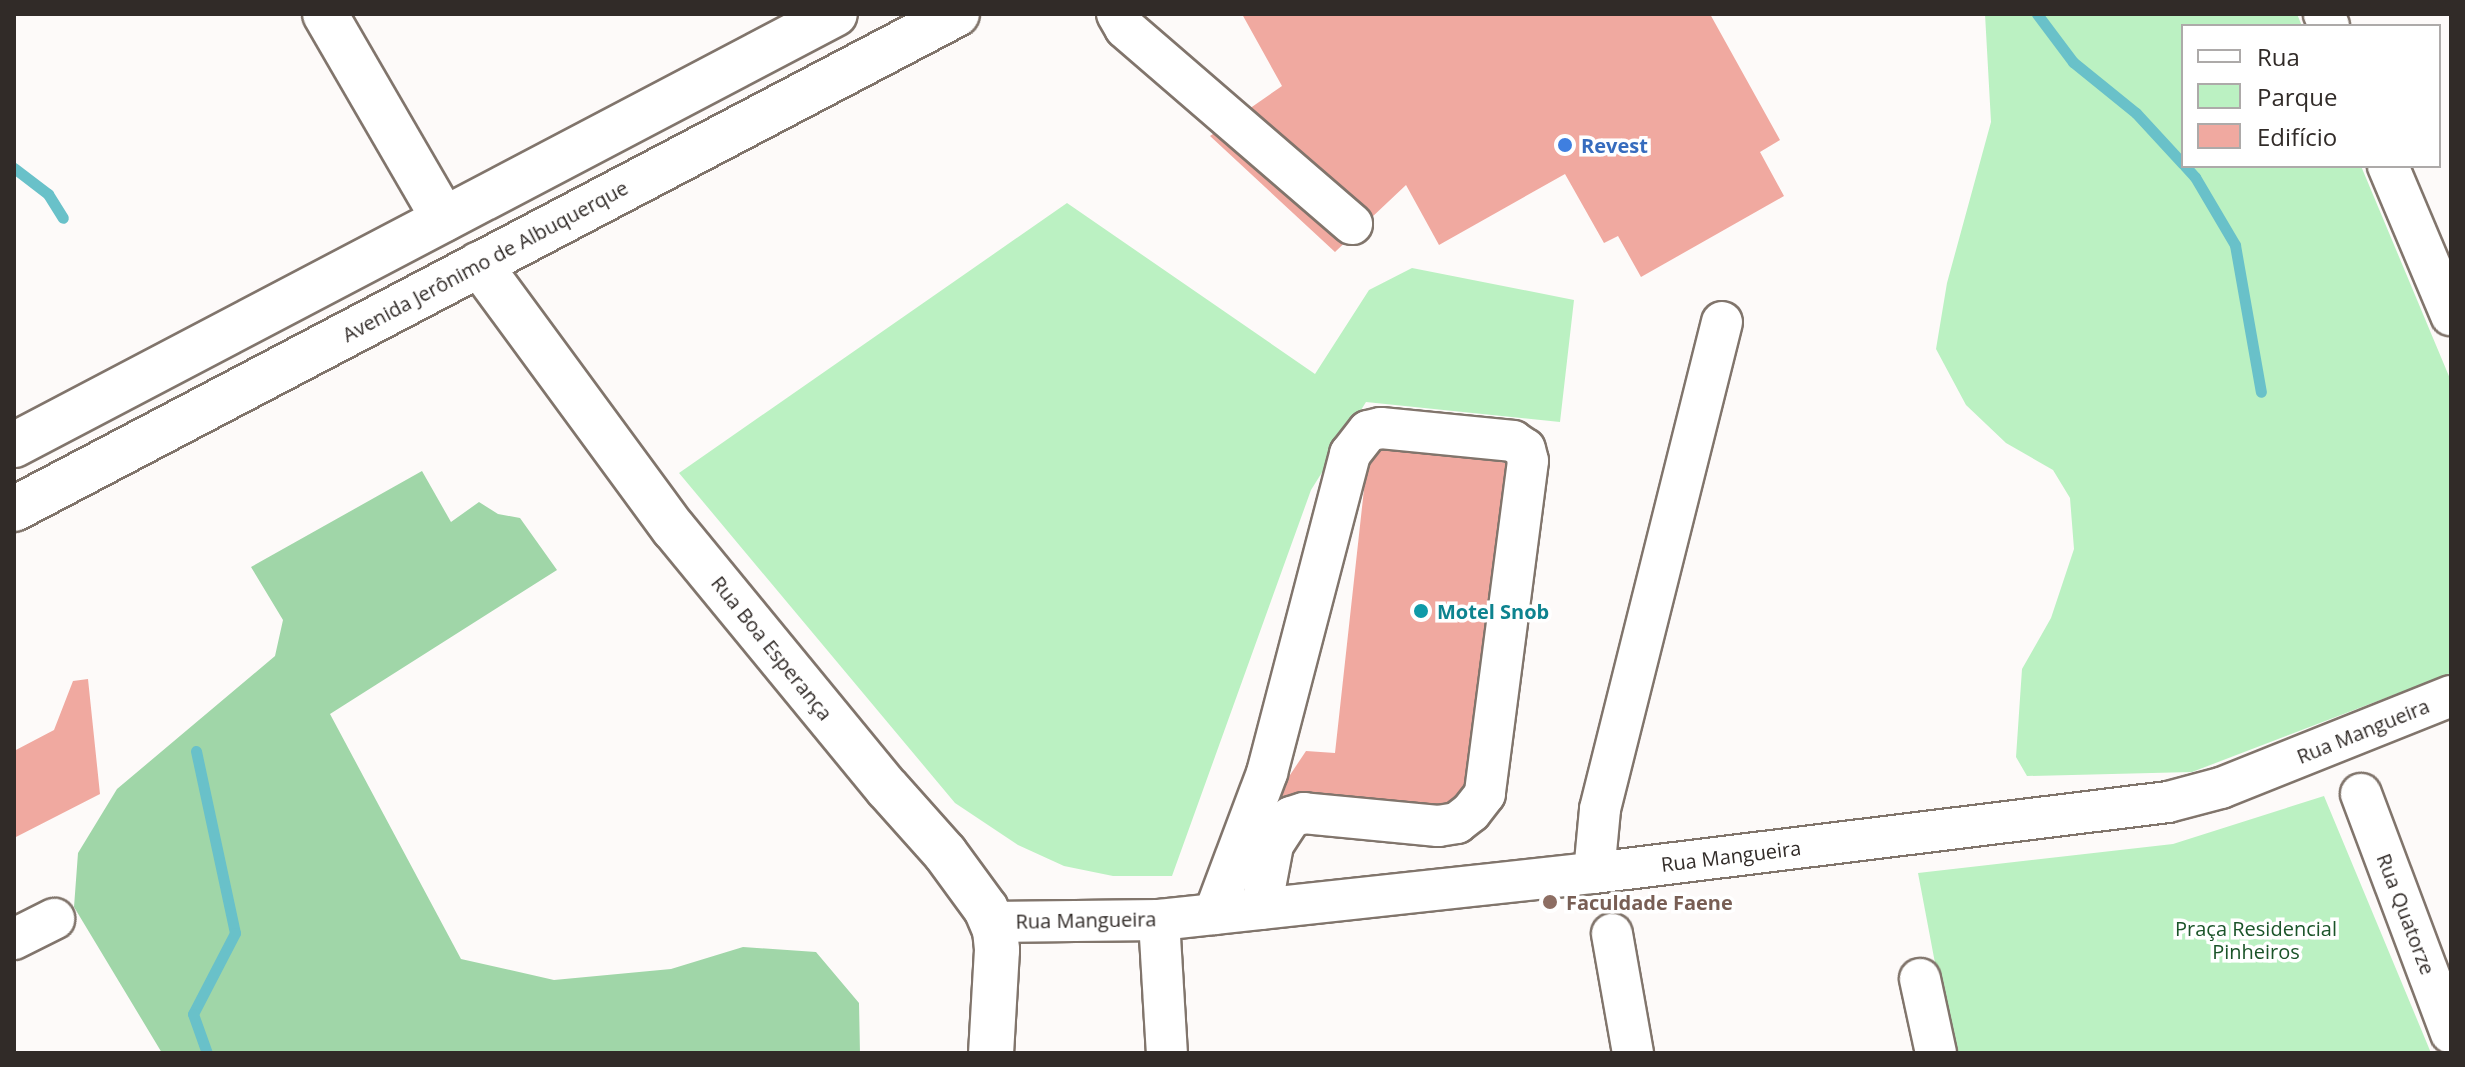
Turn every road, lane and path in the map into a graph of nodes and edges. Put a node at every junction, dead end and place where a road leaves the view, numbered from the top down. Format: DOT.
graph roads {
  1 [pos="325,14"];
  2 [pos="835,14"];
  3 [pos="957,14"];
  4 [pos="1117,14"];
  5 [pos="2389,168"];
  6 [pos="444,219"];
  7 [pos="1352,224"];
  8 [pos="479,264"];
  9 [pos="2451,315"];
  10 [pos="1722,322"];
  11 [pos="14,445"];
  12 [pos="14,509"];
  13 [pos="2451,696"];
  14 [pos="2361,794"];
  15 [pos="1594,873"];
  16 [pos="1261,909"];
  17 [pos="1214,914"];
  18 [pos="54,919"];
  19 [pos="1159,920"];
  20 [pos="991,922"];
  21 [pos="1612,934"];
  22 [pos="14,939"];
  23 [pos="1920,979"];
  24 [pos="2451,1033"];
  25 [pos="991,1053"];
  26 [pos="1167,1053"];
  27 [pos="1633,1053"];
  28 [pos="1936,1053"];
  1 -- 6 [label="main road"];
  2 -- 6 [label="main road"];
  3 -- 8 [label="main road, Avenida Jerônimo de Albuquerque"];
  4 -- 7 [label="street"];
  5 -- 9 [label="street"];
  6 -- 11 [label="main road"];
  8 -- 12 [label="main road, Avenida Jerônimo de Albuquerque"];
  8 -- 20 [label="main road, Rua Boa Esperança"];
  10 -- 15 [label="street"];
  13 -- 15 [label="street, Rua Mangueira"];
  14 -- 24 [label="street, Rua Quatorze"];
  15 -- 16 [label="street, Rua Mangueira"];
  16 -- 17 [label="street, Rua Mangueira"];
  16 -- 17 [label="street"];
  17 -- 19 [label="street, Rua Mangueira"];
  18 -- 22 [label="street"];
  19 -- 20 [label="street, Rua Mangueira"];
  19 -- 26 [label="street"];
  20 -- 25 [label="main road, Rua Boa Esperança"];
  21 -- 27 [label="street"];
  23 -- 28 [label="street"];
}
